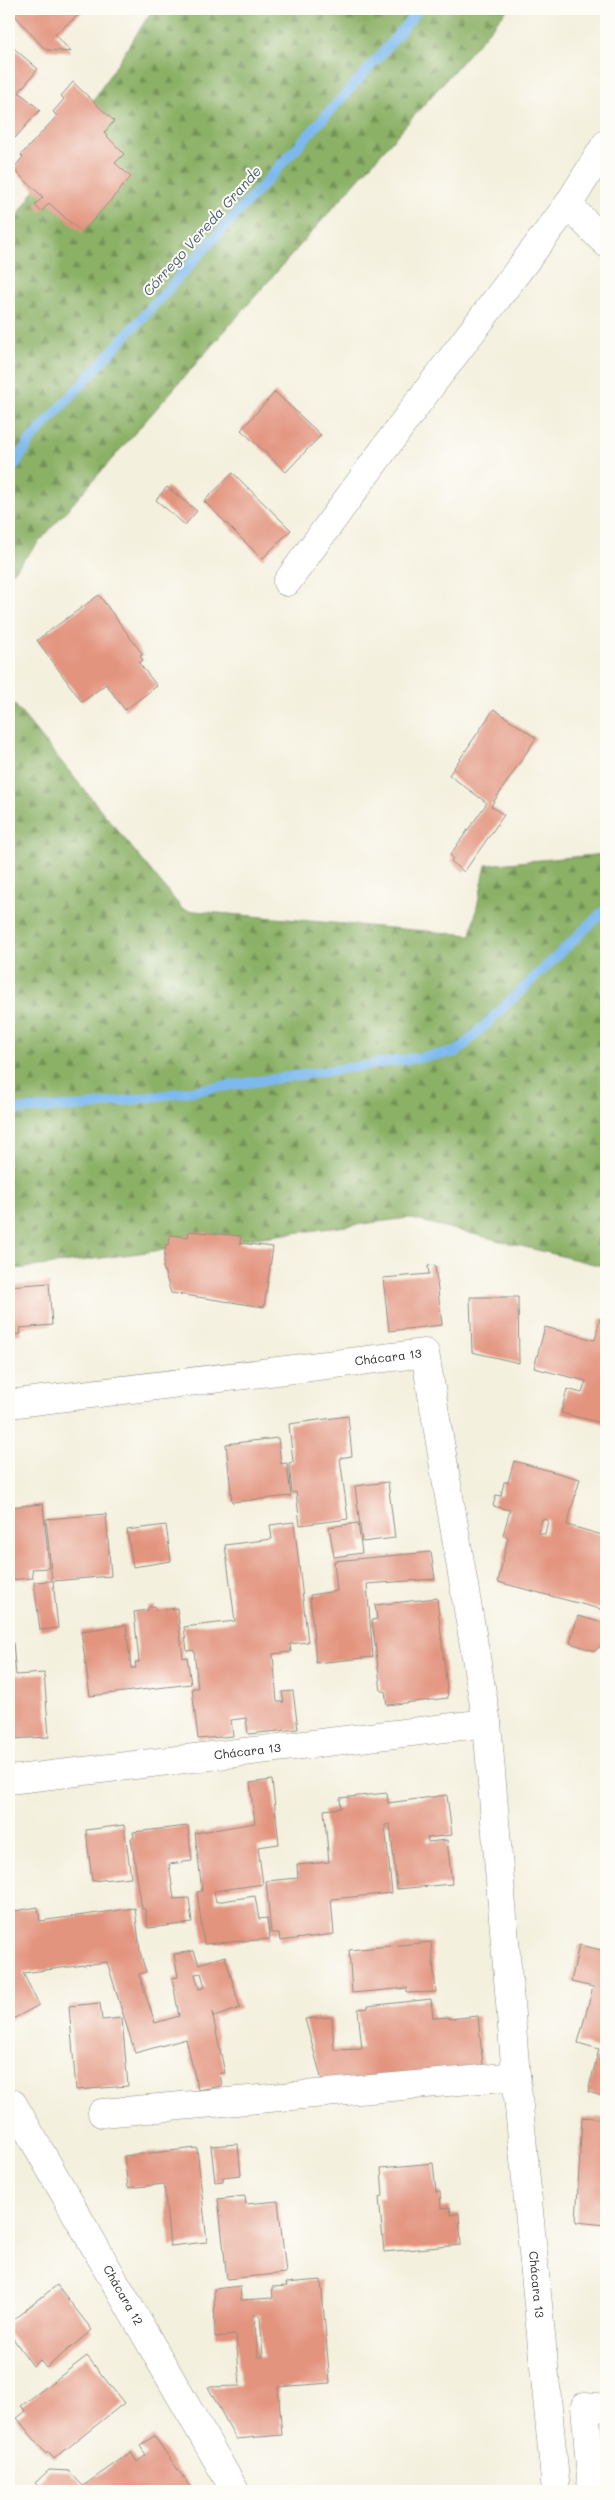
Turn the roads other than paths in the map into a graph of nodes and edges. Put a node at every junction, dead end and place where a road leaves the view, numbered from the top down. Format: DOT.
graph roads {
  1 [pos="606,144"];
  2 [pos="568,205"];
  3 [pos="606,243"];
  4 [pos="286,582"];
  5 [pos="9,1404"];
  6 [pos="487,1723"];
  7 [pos="9,1780"];
  8 [pos="516,2076"];
  9 [pos="9,2106"];
  10 [pos="102,2112"];
  11 [pos="606,2408"];
  12 [pos="236,2491"];
  13 [pos="556,2491"];
  14 [pos="592,2491"];
  1 -- 2 [label="street"];
  2 -- 3 [label="street"];
  2 -- 4 [label="street"];
  5 -- 6 [label="street, Chácara 13"];
  6 -- 7 [label="street, Chácara 13"];
  6 -- 8 [label="street, Chácara 13"];
  8 -- 10 [label="street"];
  8 -- 13 [label="street, Chácara 13"];
  9 -- 12 [label="street, Chácara 12"];
  11 -- 14 [label="street"];
}
